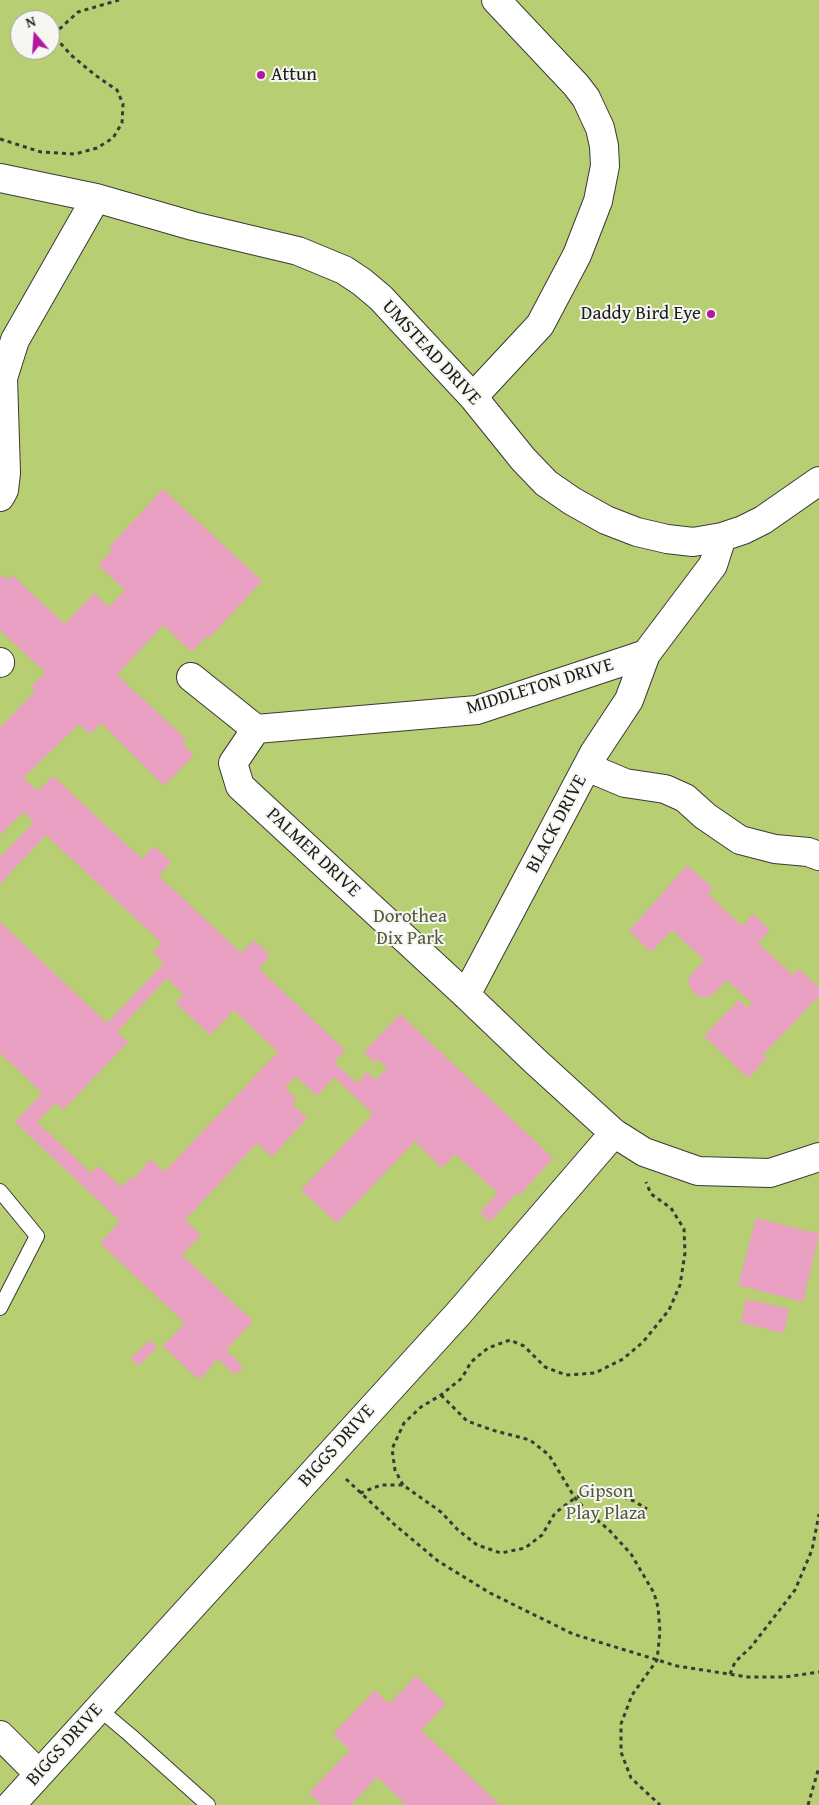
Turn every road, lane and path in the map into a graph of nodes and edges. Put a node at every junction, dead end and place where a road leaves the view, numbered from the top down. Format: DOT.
graph roads {
  1 [pos="119,0"];
  2 [pos="496,0"];
  3 [pos="0,139"];
  4 [pos="0,178"];
  5 [pos="96,198"];
  6 [pos="473,397"];
  7 [pos="819,481"];
  8 [pos="0,497"];
  9 [pos="722,537"];
  10 [pos="646,654"];
  11 [pos="191,677"];
  12 [pos="256,729"];
  13 [pos="587,767"];
  14 [pos="819,856"];
  15 [pos="466,995"];
  16 [pos="614,1133"];
  17 [pos="644,1152"];
  18 [pos="819,1157"];
  19 [pos="0,1191"];
  20 [pos="0,1308"];
  21 [pos="441,1396"];
  22 [pos="325,1459"];
  23 [pos="403,1485"];
  24 [pos="360,1492"];
  25 [pos="575,1498"];
  26 [pos="647,1509"];
  27 [pos="819,1514"];
  28 [pos="657,1660"];
  29 [pos="819,1672"];
  30 [pos="730,1674"];
  31 [pos="98,1708"];
  32 [pos="0,1735"];
  33 [pos="819,1766"];
  34 [pos="39,1774"];
  35 [pos="11,1805"];
  36 [pos="208,1805"];
  37 [pos="660,1805"];
  38 [pos="808,1805"];
  1 -- 3 [label="path"];
  2 -- 6 [label="street"];
  4 -- 5 [label="street, UMSTEAD DRIVE"];
  5 -- 6 [label="street, UMSTEAD DRIVE"];
  5 -- 8 [label="street"];
  6 -- 9 [label="street, UMSTEAD DRIVE"];
  7 -- 9 [label="street, UMSTEAD DRIVE"];
  9 -- 10 [label="street"];
  10 -- 12 [label="street, MIDDLETON DRIVE"];
  10 -- 13 [label="street, BLACK DRIVE"];
  11 -- 12 [label="street"];
  12 -- 15 [label="street, PALMER DRIVE"];
  13 -- 14 [label="street"];
  13 -- 15 [label="street, BLACK DRIVE"];
  15 -- 16 [label="street, PALMER DRIVE"];
  16 -- 17 [label="street"];
  16 -- 22 [label="street, BIGGS DRIVE"];
  17 -- 18 [label="street"];
  17 -- 21 [label="path"];
  19 -- 20 [label="lane"];
  21 -- 23 [label="path"];
  21 -- 25 [label="path"];
  22 -- 24 [label="path"];
  22 -- 31 [label="street, BIGGS DRIVE"];
  23 -- 24 [label="path"];
  23 -- 25 [label="path"];
  24 -- 28 [label="path"];
  25 -- 26 [label="path"];
  25 -- 28 [label="path"];
  27 -- 30 [label="path"];
  28 -- 30 [label="path"];
  28 -- 37 [label="path"];
  29 -- 30 [label="path"];
  31 -- 34 [label="street, BIGGS DRIVE"];
  31 -- 36 [label="lane"];
  32 -- 34 [label="street"];
  33 -- 38 [label="path"];
  34 -- 35 [label="street, BIGGS DRIVE"];
}
